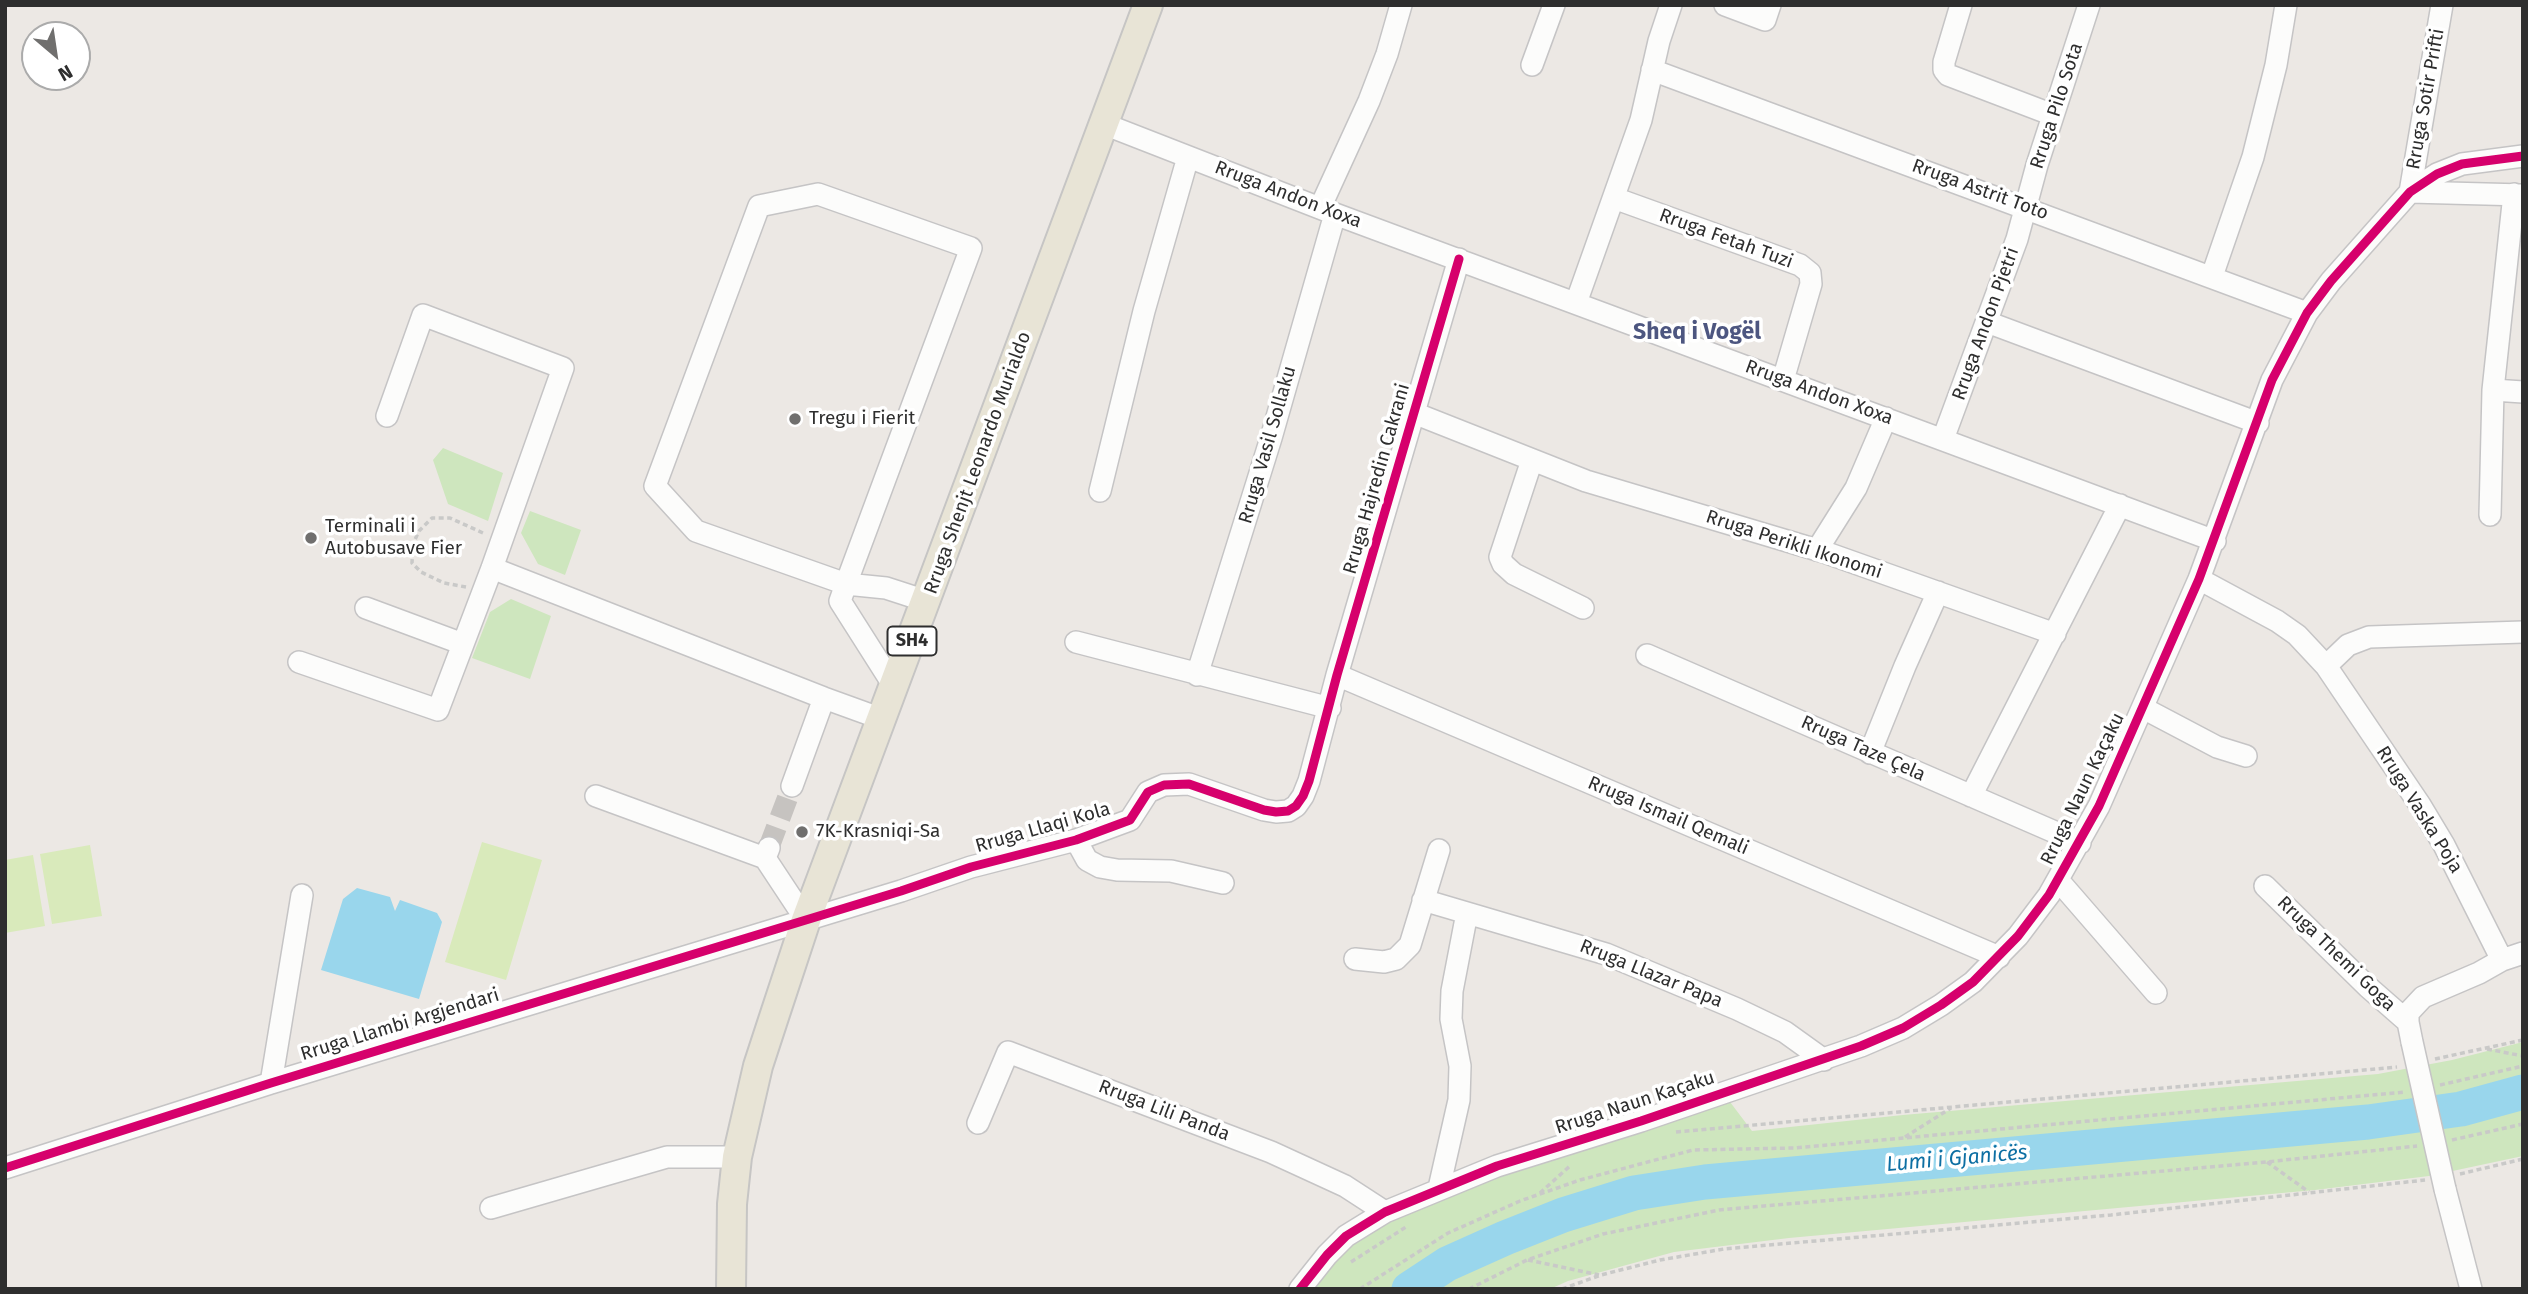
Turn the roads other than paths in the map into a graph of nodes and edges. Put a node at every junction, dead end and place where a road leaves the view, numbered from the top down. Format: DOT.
graph roads {
  1 [pos="1148,5"];
  2 [pos="1401,5"];
  3 [pos="1554,5"];
  4 [pos="1671,5"];
  5 [pos="1725,5"];
  6 [pos="1961,5"];
  7 [pos="2089,5"];
  8 [pos="2286,5"];
  9 [pos="2442,5"];
  10 [pos="1768,13"];
  11 [pos="1532,65"];
  12 [pos="1652,70"];
  13 [pos="2053,115"];
  14 [pos="1104,124"];
  15 [pos="2523,156"];
  16 [pos="1188,157"];
  17 [pos="2410,192"];
  18 [pos="2518,195"];
  19 [pos="1614,198"];
  20 [pos="2026,208"];
  21 [pos="1327,211"];
  22 [pos="1459,259"];
  23 [pos="2213,276"];
  24 [pos="1576,303"];
  25 [pos="2307,313"];
  26 [pos="1987,322"];
  27 [pos="1783,380"];
  28 [pos="2493,390"];
  29 [pos="2523,392"];
  30 [pos="1414,412"];
  31 [pos="387,416"];
  32 [pos="1886,418"];
  33 [pos="2258,423"];
  34 [pos="1942,439"];
  35 [pos="1532,460"];
  36 [pos="1100,491"];
  37 [pos="2120,505"];
  38 [pos="2490,515"];
  39 [pos="2214,541"];
  40 [pos="1817,551"];
  41 [pos="492,568"];
  42 [pos="2199,579"];
  43 [pos="846,584"];
  44 [pos="1938,592"];
  45 [pos="926,601"];
  46 [pos="366,608"];
  47 [pos="1583,608"];
  48 [pos="2523,632"];
  49 [pos="2055,634"];
  50 [pos="1076,642"];
  51 [pos="463,644"];
  52 [pos="1647,655"];
  53 [pos="299,662"];
  54 [pos="2326,666"];
  55 [pos="1197,675"];
  56 [pos="1337,675"];
  57 [pos="894,686"];
  58 [pos="824,698"];
  59 [pos="1330,708"];
  60 [pos="2143,708"];
  61 [pos="882,719"];
  62 [pos="1870,753"];
  63 [pos="2246,756"];
  64 [pos="792,786"];
  65 [pos="596,796"];
  66 [pos="1970,796"];
  67 [pos="1076,840"];
  68 [pos="2080,843"];
  69 [pos="1439,850"];
  70 [pos="2058,880"];
  71 [pos="1223,883"];
  72 [pos="2265,886"];
  73 [pos="302,895"];
  74 [pos="1423,900"];
  75 [pos="1467,912"];
  76 [pos="806,920"];
  77 [pos="2523,953"];
  78 [pos="1998,957"];
  79 [pos="1355,959"];
  80 [pos="2502,960"];
  81 [pos="2156,993"];
  82 [pos="2410,1032"];
  83 [pos="1824,1060"];
  84 [pos="271,1083"];
  85 [pos="978,1123"];
  86 [pos="737,1157"];
  87 [pos="5,1168"];
  88 [pos="1439,1188"];
  89 [pos="491,1208"];
  90 [pos="1385,1212"];
  91 [pos="731,1289"];
  92 [pos="1300,1289"];
  93 [pos="2471,1289"];
  1 -- 14 [label="main road, Rruga Shenjt Leonardo Murialdo / SH4"];
  2 -- 21 [label="street, Rruga Vasil Sollaku"];
  3 -- 11 [label="street"];
  4 -- 12 [label="street"];
  5 -- 10 [label="street"];
  6 -- 13 [label="street"];
  7 -- 13 [label="street, Rruga Pilo Sota"];
  8 -- 23 [label="street"];
  9 -- 17 [label="street, Rruga Sotir Prifti"];
  12 -- 19 [label="street"];
  12 -- 20 [label="street, Rruga Astrit Toto"];
  13 -- 20 [label="street, Rruga Pilo Sota"];
  14 -- 16 [label="street, Rruga Andon Xoxa"];
  14 -- 45 [label="main road, Rruga Shenjt Leonardo Murialdo / SH4"];
  15 -- 17 [label="street, Rruga Naun Kaçaku"];
  16 -- 21 [label="street, Rruga Andon Xoxa"];
  16 -- 36 [label="street, Rruga Andon Xoxa"];
  17 -- 18 [label="street"];
  17 -- 25 [label="street, Rruga Naun Kaçaku"];
  18 -- 28 [label="street"];
  19 -- 24 [label="street"];
  19 -- 27 [label="street, Rruga Fetah Tuzi"];
  20 -- 23 [label="street, Rruga Astrit Toto"];
  20 -- 26 [label="street, Rruga Andon Pjetri"];
  21 -- 22 [label="street, Rruga Andon Xoxa"];
  21 -- 55 [label="street, Rruga Vasil Sollaku"];
  22 -- 24 [label="street, Rruga Andon Xoxa"];
  22 -- 30 [label="street, Rruga Hajredin Cakrani"];
  23 -- 25 [label="street, Rruga Astrit Toto"];
  24 -- 27 [label="street, Rruga Andon Xoxa"];
  25 -- 33 [label="street, Rruga Naun Kaçaku"];
  26 -- 33 [label="street"];
  26 -- 34 [label="street, Rruga Andon Pjetri"];
  27 -- 32 [label="street, Rruga Andon Xoxa"];
  28 -- 29 [label="street"];
  28 -- 38 [label="street"];
  30 -- 35 [label="street, Rruga Perikli Ikonomi"];
  30 -- 56 [label="street, Rruga Hajredin Cakrani"];
  31 -- 41 [label="street"];
  32 -- 34 [label="street, Rruga Andon Xoxa"];
  32 -- 40 [label="street"];
  33 -- 39 [label="street, Rruga Naun Kaçaku"];
  34 -- 37 [label="street, Rruga Andon Xoxa"];
  35 -- 40 [label="street, Rruga Perikli Ikonomi"];
  35 -- 47 [label="street"];
  37 -- 39 [label="street, Rruga Andon Xoxa"];
  37 -- 49 [label="street"];
  39 -- 42 [label="street, Rruga Naun Kaçaku"];
  40 -- 44 [label="street, Rruga Perikli Ikonomi"];
  41 -- 51 [label="street"];
  41 -- 58 [label="street"];
  42 -- 54 [label="street, Rruga Vaska Poja"];
  42 -- 60 [label="street, Rruga Naun Kaçaku"];
  43 -- 43 [label="street"];
  43 -- 45 [label="street"];
  43 -- 57 [label="street"];
  44 -- 49 [label="street, Rruga Perikli Ikonomi"];
  44 -- 62 [label="street"];
  45 -- 57 [label="main road, Rruga Shenjt Leonardo Murialdo / SH4"];
  46 -- 51 [label="street"];
  48 -- 54 [label="street"];
  49 -- 66 [label="street"];
  50 -- 55 [label="street"];
  51 -- 53 [label="street"];
  52 -- 62 [label="street, Rruga Taze Çela"];
  54 -- 80 [label="street, Rruga Vaska Poja"];
  55 -- 59 [label="street"];
  56 -- 59 [label="street, Rruga Hajredin Cakrani"];
  56 -- 78 [label="street, Rruga Ismail Qemali"];
  57 -- 61 [label="main road, Rruga Shenjt Leonardo Murialdo / SH4"];
  58 -- 61 [label="street"];
  58 -- 64 [label="street"];
  59 -- 67 [label="street, Rruga Llaqi Kola"];
  60 -- 63 [label="street, Rruga Naun Kaçaku"];
  60 -- 68 [label="street, Rruga Naun Kaçaku"];
  61 -- 76 [label="main road, Rruga Shenjt Leonardo Murialdo / SH4"];
  62 -- 66 [label="street, Rruga Taze Çela"];
  65 -- 76 [label="street"];
  66 -- 68 [label="street, Rruga Taze Çela"];
  67 -- 71 [label="street, Rruga Llaqi Kola"];
  67 -- 76 [label="street, Rruga Llaqi Kola"];
  68 -- 70 [label="street, Rruga Naun Kaçaku"];
  69 -- 74 [label="street"];
  70 -- 78 [label="street, Rruga Naun Kaçaku"];
  70 -- 81 [label="street, Rruga Naun Kaçaku"];
  72 -- 82 [label="street, Rruga Themi Goga"];
  73 -- 84 [label="street"];
  74 -- 75 [label="street, Rruga Llazar Papa"];
  74 -- 79 [label="street"];
  75 -- 83 [label="street, Rruga Llazar Papa"];
  75 -- 88 [label="street"];
  76 -- 84 [label="street, Rruga Llambi Argjendari"];
  76 -- 86 [label="main road, Rruga Shenjt Leonardo Murialdo / SH4"];
  77 -- 80 [label="street, Rruga Themi Goga"];
  78 -- 83 [label="street, Rruga Naun Kaçaku"];
  80 -- 82 [label="street, Rruga Themi Goga"];
  82 -- 93 [label="street, bridge"];
  83 -- 88 [label="street, Rruga Naun Kaçaku"];
  84 -- 87 [label="street, Rruga Llambi Argjendari"];
  85 -- 90 [label="street, Rruga Lili Panda"];
  86 -- 89 [label="street"];
  86 -- 91 [label="main road, Rruga Shenjt Leonardo Murialdo / SH4"];
  88 -- 90 [label="street, Rruga Naun Kaçaku"];
  90 -- 92 [label="street, Rruga Naun Kaçaku"];
}
